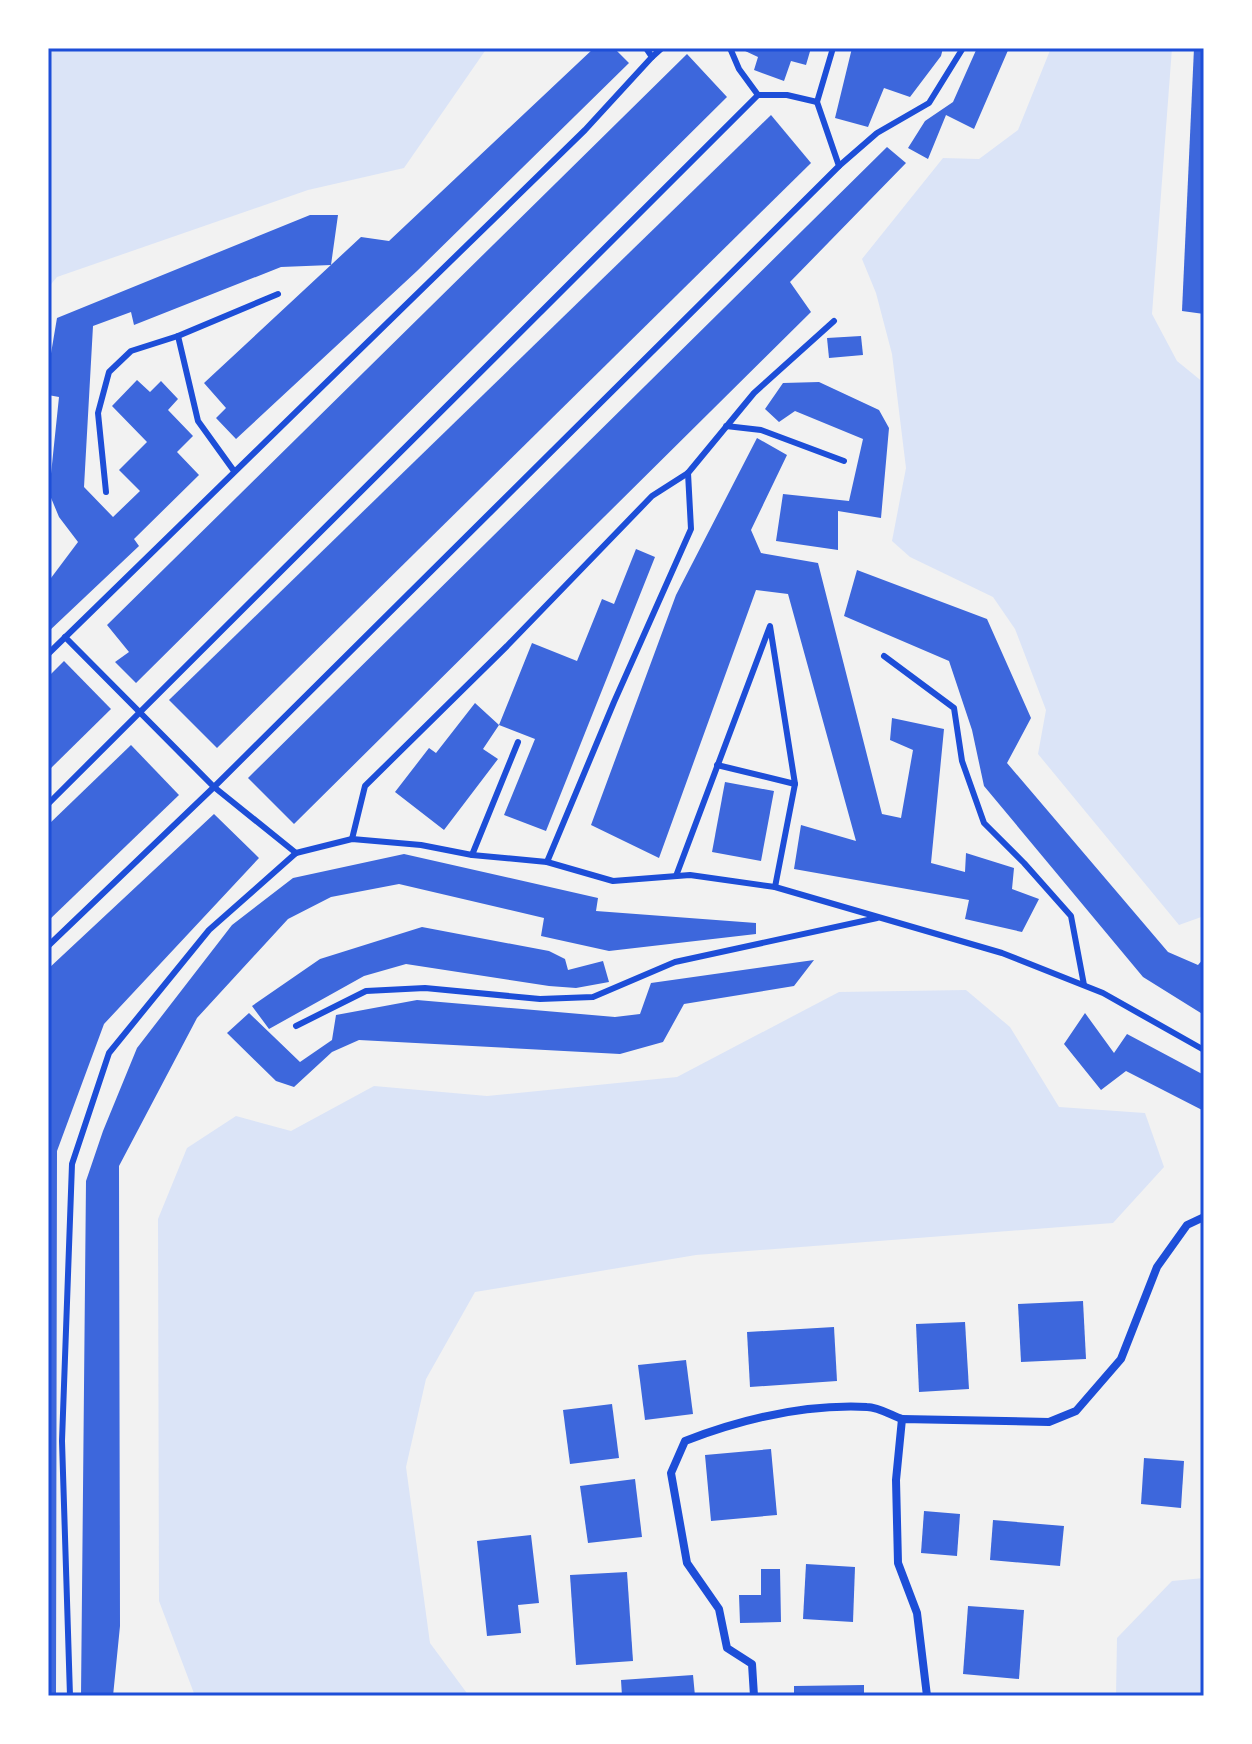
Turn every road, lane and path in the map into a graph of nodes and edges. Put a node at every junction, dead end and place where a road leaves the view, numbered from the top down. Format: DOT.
graph roads {
  1 [pos="646,48"];
  2 [pos="662,48"];
  3 [pos="730,48"];
  4 [pos="833,48"];
  5 [pos="963,48"];
  6 [pos="652,57"];
  7 [pos="758,95"];
  8 [pos="817,102"];
  9 [pos="839,166"];
  10 [pos="278,294"];
  11 [pos="834,321"];
  12 [pos="178,336"];
  13 [pos="726,426"];
  14 [pos="844,461"];
  15 [pos="234,471"];
  16 [pos="688,473"];
  17 [pos="106,492"];
  18 [pos="65,637"];
  19 [pos="48,654"];
  20 [pos="884,656"];
  21 [pos="139,713"];
  22 [pos="518,742"];
  23 [pos="717,765"];
  24 [pos="795,784"];
  25 [pos="214,787"];
  26 [pos="48,804"];
  27 [pos="352,839"];
  28 [pos="296,853"];
  29 [pos="472,855"];
  30 [pos="547,862"];
  31 [pos="676,876"];
  32 [pos="775,887"];
  33 [pos="881,917"];
  34 [pos="48,946"];
  35 [pos="1084,985"];
  36 [pos="296,1026"];
  37 [pos="1204,1050"];
  38 [pos="1204,1217"];
  39 [pos="902,1419"];
  40 [pos="70,1696"];
  41 [pos="754,1696"];
  42 [pos="927,1696"];
  1 -- 6 [label="lane"];
  2 -- 6 [label="lane"];
  3 -- 7 [label="lane"];
  4 -- 8 [label="lane"];
  5 -- 9 [label="lane"];
  6 -- 15 [label="lane"];
  7 -- 8 [label="lane"];
  7 -- 21 [label="lane"];
  8 -- 9 [label="lane"];
  9 -- 25 [label="lane"];
  10 -- 12 [label="lane"];
  11 -- 13 [label="lane"];
  12 -- 15 [label="lane"];
  12 -- 17 [label="lane"];
  13 -- 14 [label="lane"];
  13 -- 16 [label="lane"];
  15 -- 18 [label="lane"];
  16 -- 27 [label="lane"];
  16 -- 30 [label="lane"];
  18 -- 19 [label="lane"];
  18 -- 21 [label="lane"];
  20 -- 35 [label="lane"];
  21 -- 25 [label="lane"];
  21 -- 26 [label="lane"];
  22 -- 29 [label="lane"];
  23 -- 24 [label="lane"];
  23 -- 24 [label="lane"];
  23 -- 31 [label="lane"];
  24 -- 32 [label="lane"];
  25 -- 28 [label="lane"];
  25 -- 34 [label="lane"];
  27 -- 28 [label="lane"];
  27 -- 29 [label="lane"];
  28 -- 40 [label="lane"];
  29 -- 30 [label="lane"];
  30 -- 31 [label="lane"];
  31 -- 32 [label="lane"];
  32 -- 33 [label="lane"];
  33 -- 35 [label="lane"];
  33 -- 36 [label="lane"];
  35 -- 37 [label="lane"];
  38 -- 39 [label="street"];
  39 -- 41 [label="street"];
  39 -- 42 [label="street"];
}
